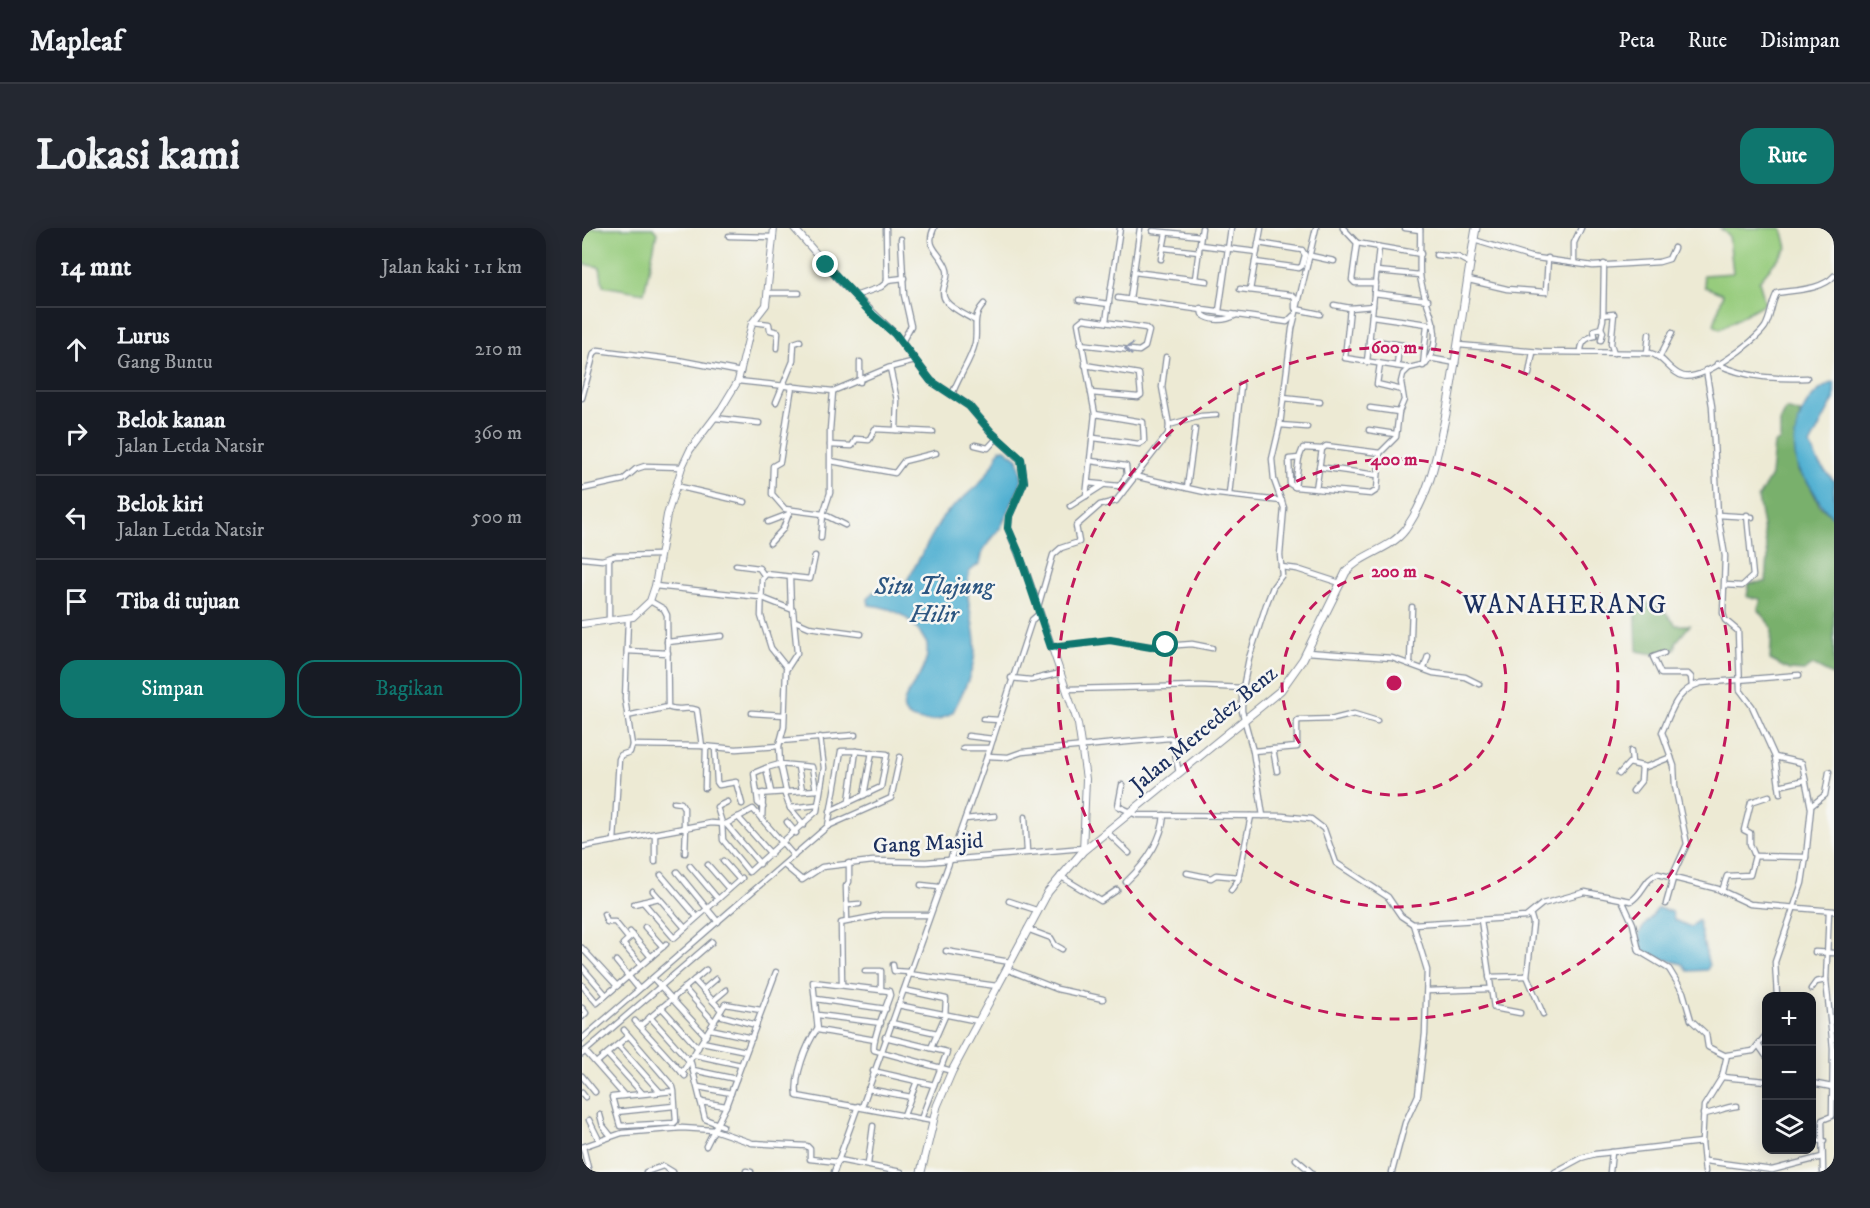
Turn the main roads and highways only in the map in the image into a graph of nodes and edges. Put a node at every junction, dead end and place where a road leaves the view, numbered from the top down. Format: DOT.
graph roads {
  1 [pos="1476,228"];
  2 [pos="921,1172"];
  1 -- 2 [label="main road, Jalan Mercedez Benz"];
}
